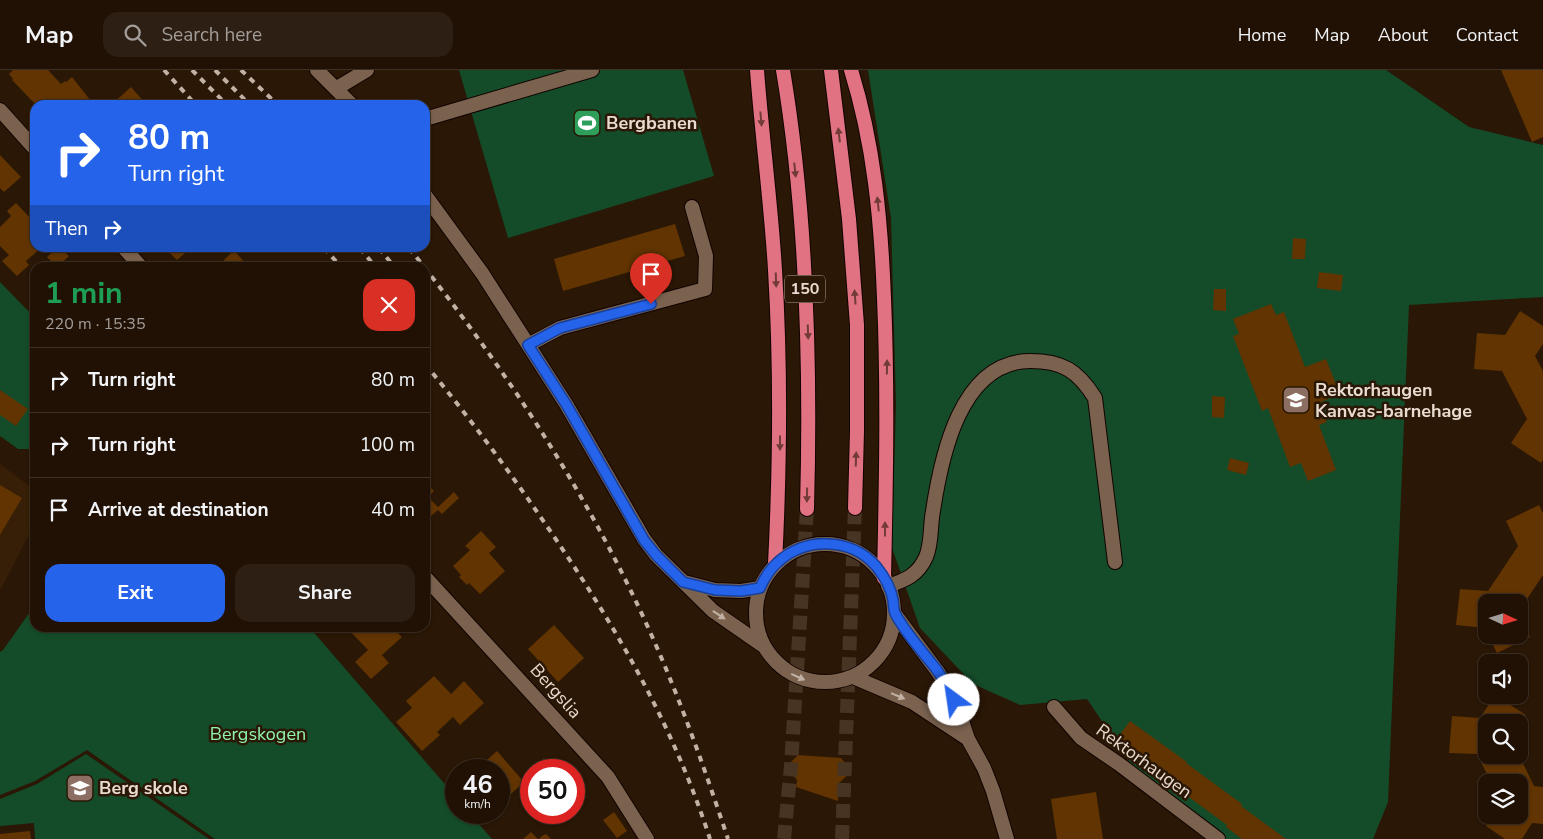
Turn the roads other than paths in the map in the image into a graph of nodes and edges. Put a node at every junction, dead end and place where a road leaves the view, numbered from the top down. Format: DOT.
graph roads {
  1 [pos="317,70"];
  2 [pos="367,70"];
  3 [pos="592,70"];
  4 [pos="757,70"];
  5 [pos="782,70"];
  6 [pos="831,70"];
  7 [pos="851,70"];
  8 [pos="336,88"];
  9 [pos="347,100"];
  10 [pos="0,110"];
  11 [pos="430,118"];
  12 [pos="30,143"];
  13 [pos="430,202"];
  14 [pos="692,207"];
  15 [pos="128,252"];
  16 [pos="137,262"];
  17 [pos="528,345"];
  18 [pos="807,508"];
  19 [pos="855,508"];
  20 [pos="1115,562"];
  21 [pos="775,564"];
  22 [pos="430,582"];
  23 [pos="683,582"];
  24 [pos="886,582"];
  25 [pos="760,588"];
  26 [pos="894,613"];
  27 [pos="762,645"];
  28 [pos="853,677"];
  29 [pos="1054,707"];
  30 [pos="968,739"];
  31 [pos="647,839"];
  32 [pos="1007,839"];
  33 [pos="1218,839"];
  1 -- 8 [label="main road"];
  2 -- 8 [label="main road"];
  3 -- 11 [label="main road"];
  4 -- 21 [label="highway, one-way"];
  5 -- 18 [label="highway, 150, one-way"];
  19 -- 6 [label="highway, one-way"];
  24 -- 7 [label="highway, one-way"];
  8 -- 9 [label="main road"];
  10 -- 12 [label="main road"];
  13 -- 17 [label="main road"];
  14 -- 17 [label="main road"];
  15 -- 16 [label="main road"];
  17 -- 23 [label="main road"];
  20 -- 24 [label="main road"];
  21 -- 24 [label="main road"];
  21 -- 25 [label="main road"];
  22 -- 31 [label="main road, Bergslia"];
  23 -- 25 [label="main road"];
  23 -- 27 [label="main road, one-way"];
  24 -- 26 [label="main road"];
  25 -- 27 [label="main road"];
  26 -- 28 [label="main road"];
  26 -- 30 [label="main road"];
  27 -- 28 [label="main road, one-way"];
  28 -- 30 [label="main road, one-way"];
  29 -- 33 [label="main road, Rektorhaugen"];
  30 -- 32 [label="main road"];
}
